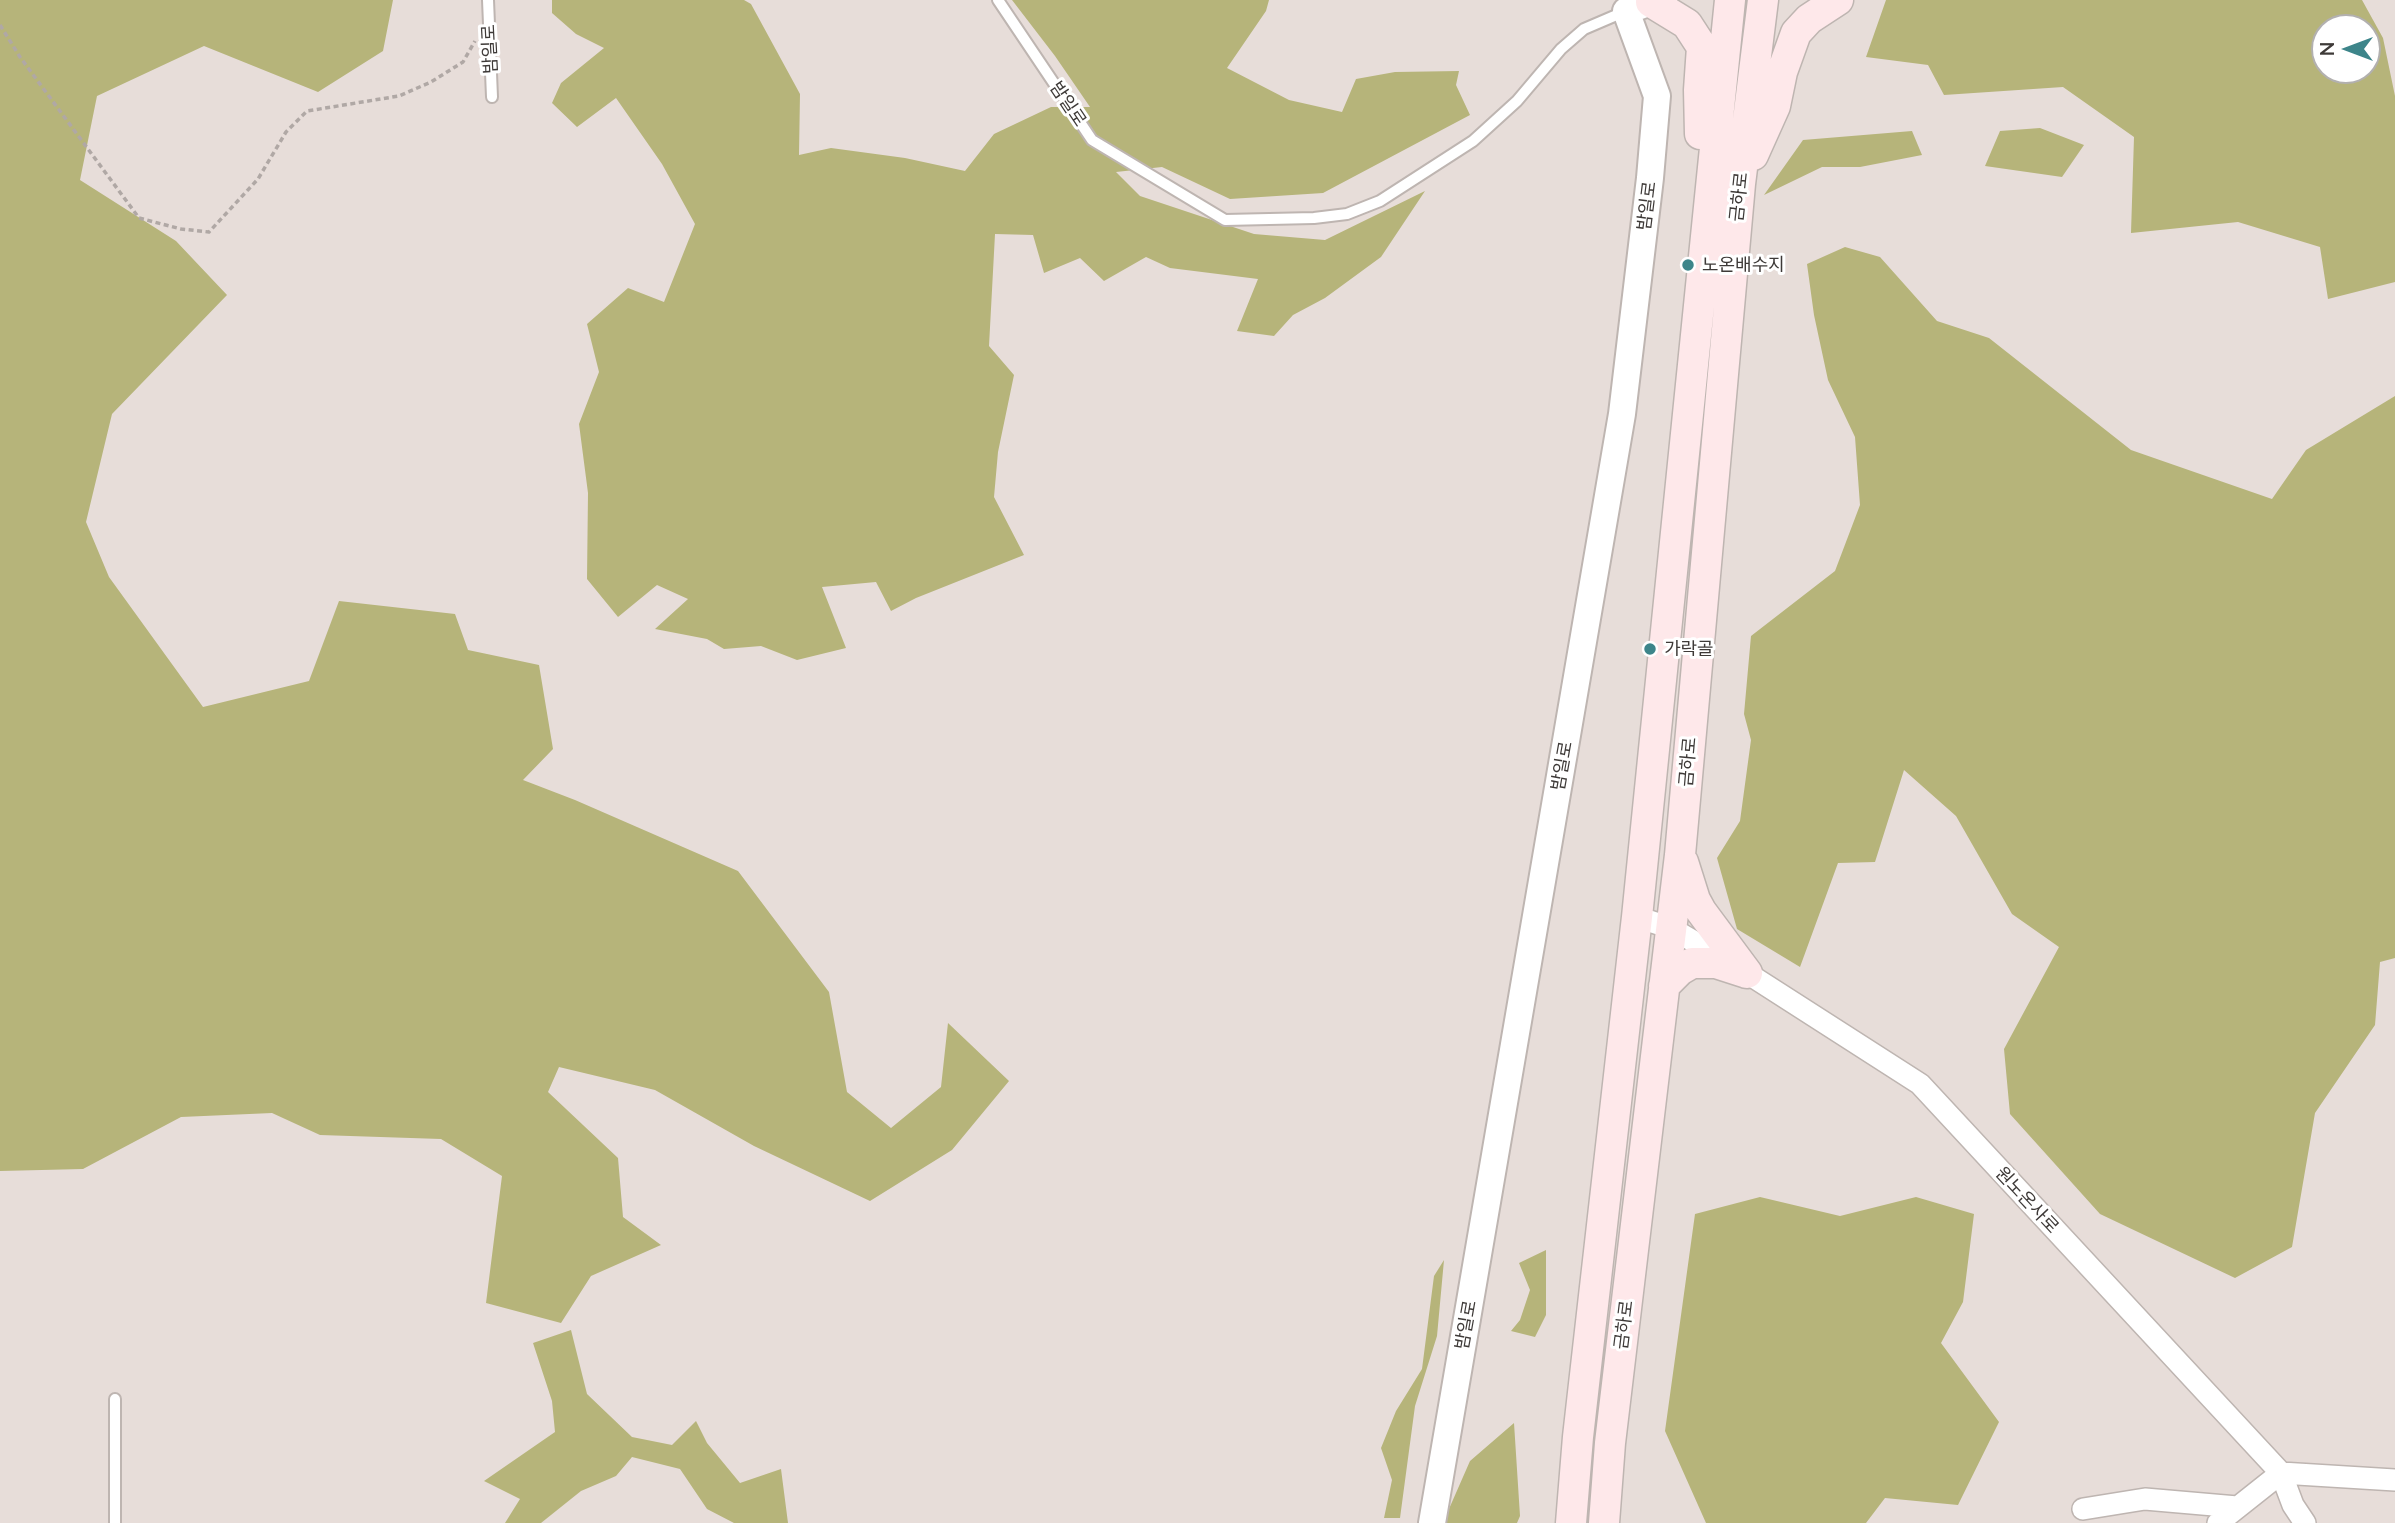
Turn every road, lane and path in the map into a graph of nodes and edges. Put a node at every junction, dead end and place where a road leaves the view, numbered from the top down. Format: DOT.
graph roads {
  1 [pos="488,0"];
  2 [pos="998,0"];
  3 [pos="1730,0"];
  4 [pos="1763,0"];
  5 [pos="1838,0"];
  6 [pos="1648,3"];
  7 [pos="489,19"];
  8 [pos="0,25"];
  9 [pos="492,97"];
  10 [pos="1740,184"];
  11 [pos="1709,190"];
  12 [pos="1680,855"];
  13 [pos="1637,917"];
  14 [pos="1671,928"];
  15 [pos="1747,973"];
  16 [pos="1664,986"];
  17 [pos="115,1399"];
  18 [pos="2281,1473"];
  19 [pos="2395,1480"];
  20 [pos="2236,1507"];
  21 [pos="2083,1509"];
  22 [pos="115,1523"];
  23 [pos="1432,1523"];
  24 [pos="1571,1523"];
  25 [pos="1604,1523"];
  26 [pos="2218,1523"];
  27 [pos="2305,1523"];
  1 -- 7 [label="lane, 밤일로"];
  2 -- 6 [label="lane, 밤일로"];
  3 -- 11 [label="main road, 금하로"];
  4 -- 10 [label="main road, 금하로"];
  5 -- 10 [label="main road"];
  6 -- 11 [label="main road"];
  6 -- 23 [label="street, 밤일로"];
  7 -- 8 [label="path"];
  7 -- 9 [label="lane, 밤일로"];
  10 -- 12 [label="main road, 금하로"];
  11 -- 13 [label="main road, 금하로"];
  12 -- 14 [label="main road, 금하로"];
  12 -- 15 [label="main road"];
  13 -- 14 [label="street, 원노온사로"];
  13 -- 24 [label="main road, 금하로"];
  14 -- 15 [label="street, 원노온사로"];
  14 -- 16 [label="main road, 금하로"];
  15 -- 16 [label="main road"];
  15 -- 18 [label="street, 원노온사로"];
  16 -- 25 [label="main road, 금하로"];
  17 -- 22 [label="lane"];
  18 -- 19 [label="street"];
  18 -- 20 [label="street"];
  18 -- 27 [label="street"];
  20 -- 21 [label="street"];
  20 -- 26 [label="street"];
}
